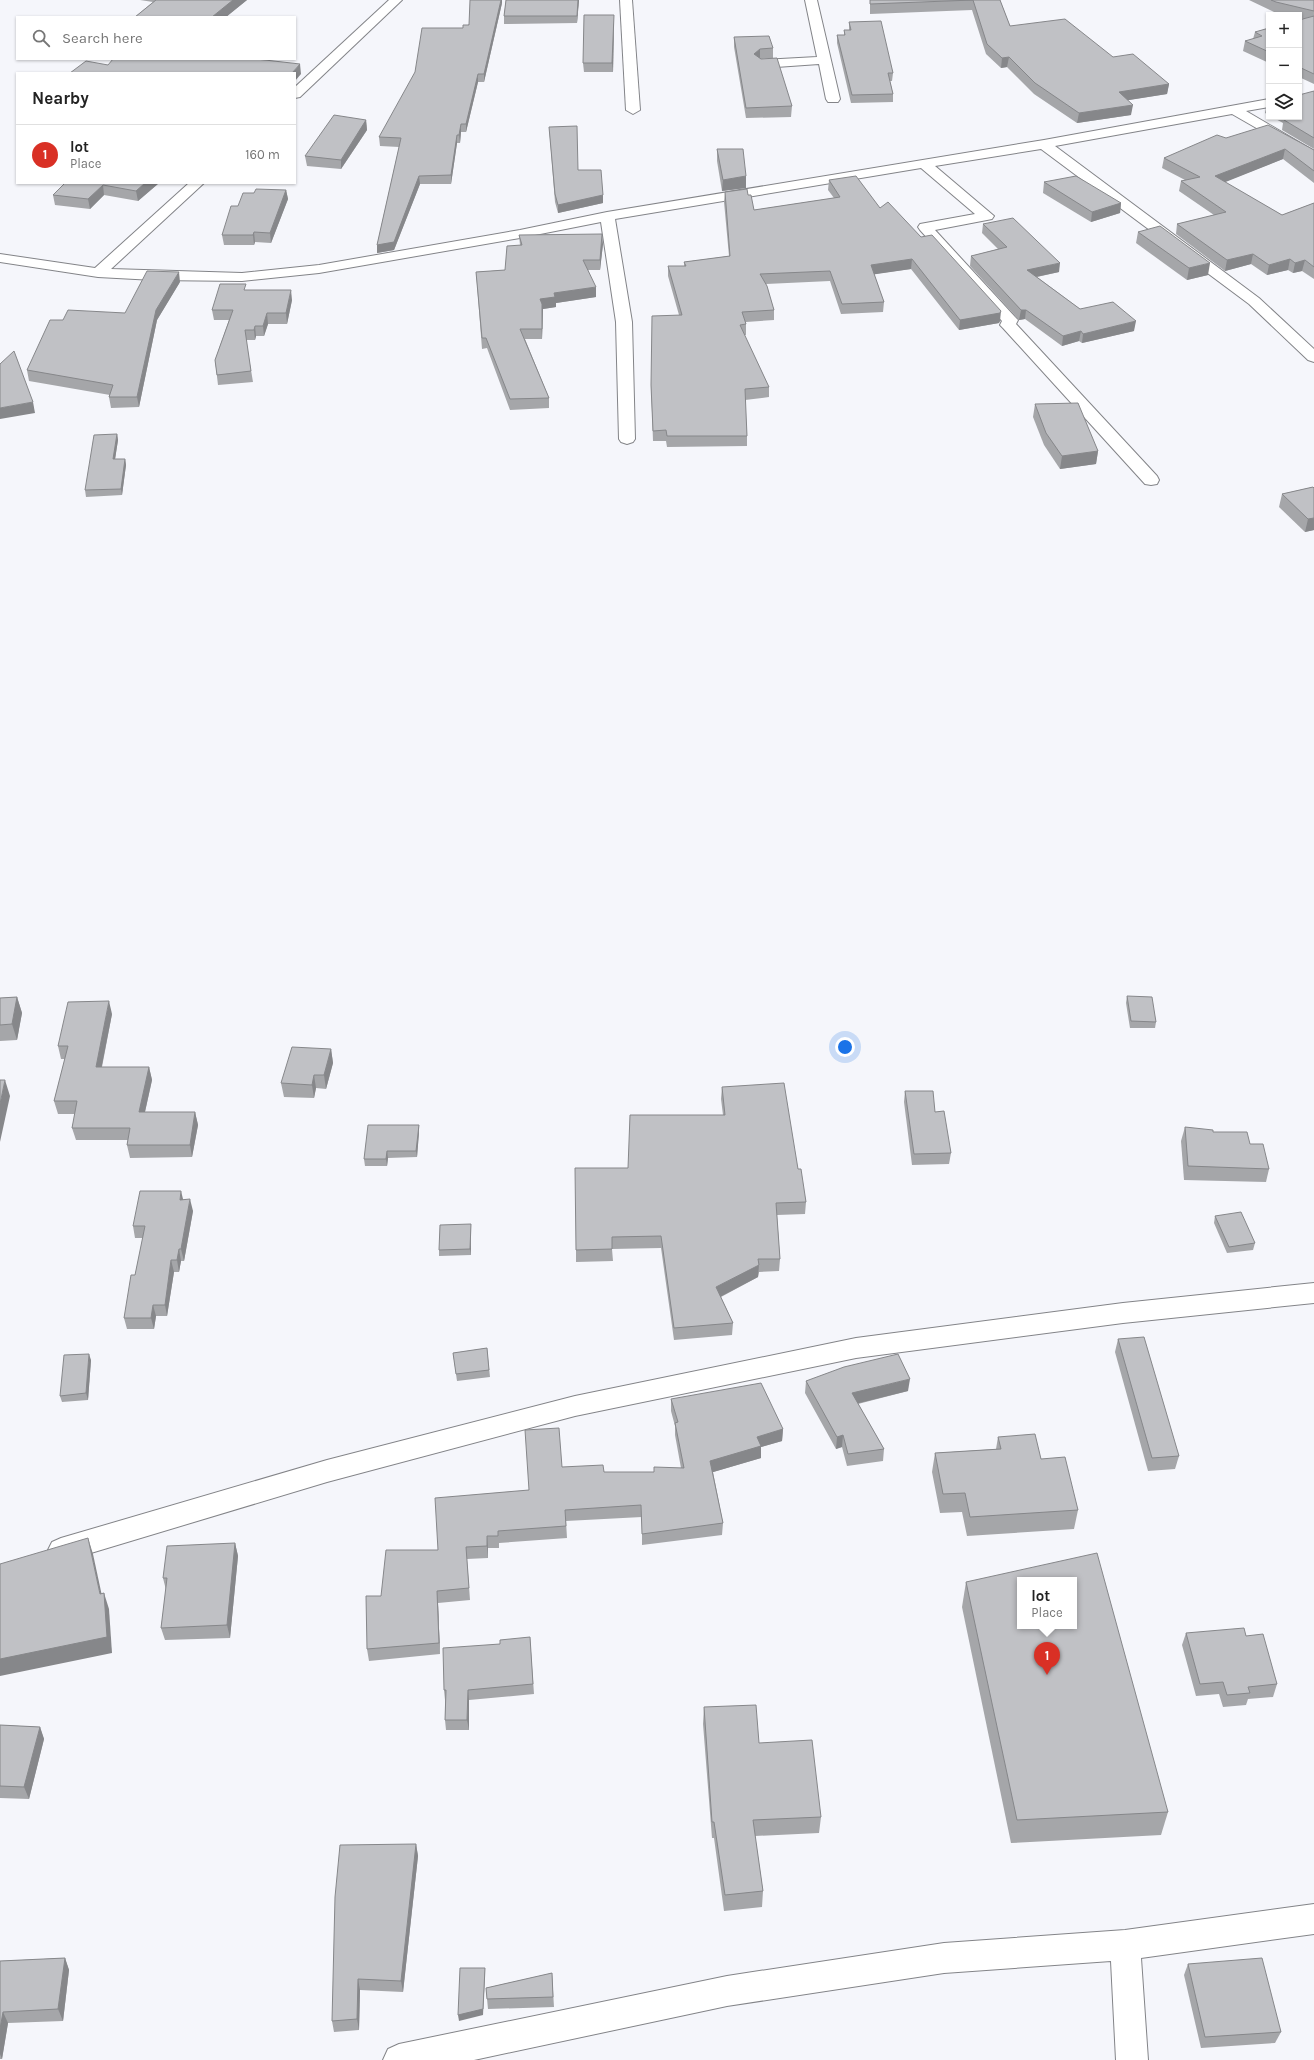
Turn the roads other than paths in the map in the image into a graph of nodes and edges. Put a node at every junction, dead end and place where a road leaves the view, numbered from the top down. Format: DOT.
graph roads {
  1 [pos="392,0"];
  2 [pos="396,0"];
  3 [pos="626,0"];
  4 [pos="811,0"];
  5 [pos="824,60"];
  6 [pos="761,64"];
  7 [pos="296,93"];
  8 [pos="833,99"];
  9 [pos="1266,104"];
  10 [pos="1233,109"];
  11 [pos="633,110"];
  12 [pos="1044,144"];
  13 [pos="1314,157"];
  14 [pos="924,164"];
  15 [pos="196,184"];
  16 [pos="607,216"];
  17 [pos="0,258"];
  18 [pos="98,273"];
  19 [pos="1314,357"];
  20 [pos="628,439"];
  21 [pos="1151,480"];
  22 [pos="1314,1293"];
  23 [pos="38,1557"];
  24 [pos="1314,1919"];
  25 [pos="1125,1944"];
  26 [pos="399,2060"];
  27 [pos="1132,2060"];
  1 -- 2 [label="street"];
  2 -- 7 [label="street"];
  3 -- 11 [label="street"];
  4 -- 5 [label="street"];
  5 -- 6 [label="street"];
  5 -- 8 [label="street"];
  9 -- 10 [label="street"];
  10 -- 12 [label="street"];
  10 -- 13 [label="street"];
  12 -- 14 [label="street"];
  12 -- 19 [label="street"];
  14 -- 16 [label="street"];
  14 -- 21 [label="street"];
  15 -- 18 [label="street"];
  16 -- 18 [label="street"];
  16 -- 20 [label="street"];
  17 -- 18 [label="street"];
  22 -- 23 [label="street"];
  24 -- 25 [label="street"];
  25 -- 26 [label="street"];
  25 -- 27 [label="street"];
}
